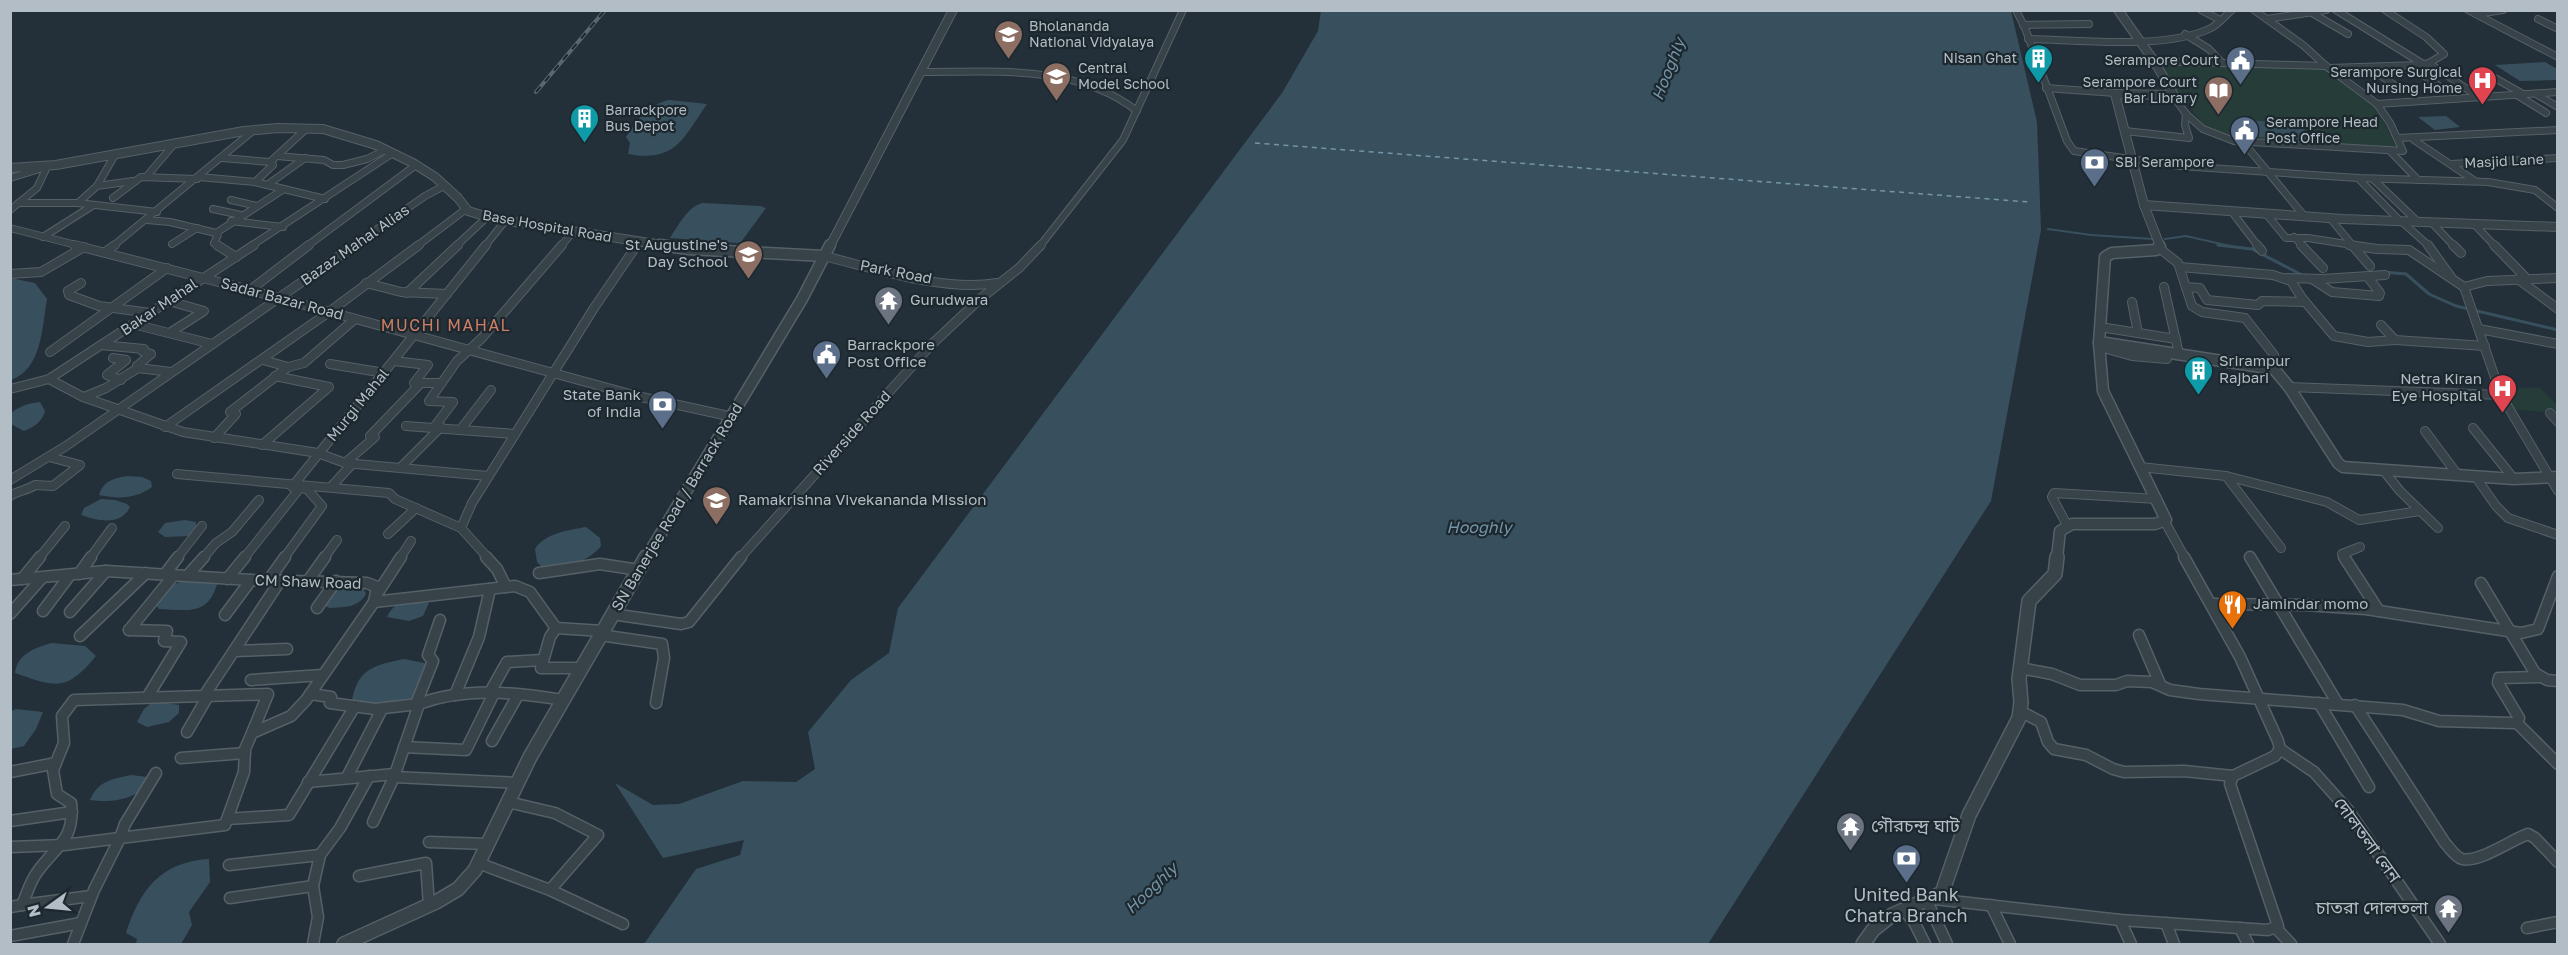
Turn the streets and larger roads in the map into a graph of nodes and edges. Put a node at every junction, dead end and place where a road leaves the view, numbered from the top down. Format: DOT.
graph roads {
  1 [pos="953,10"];
  2 [pos="1182,10"];
  3 [pos="2016,10"];
  4 [pos="2118,10"];
  5 [pos="2201,10"];
  6 [pos="2232,10"];
  7 [pos="2254,10"];
  8 [pos="2326,10"];
  9 [pos="2336,10"];
  10 [pos="2385,10"];
  11 [pos="2468,10"];
  12 [pos="2503,10"];
  13 [pos="2312,13"];
  14 [pos="2476,14"];
  15 [pos="2267,19"];
  16 [pos="2538,19"];
  17 [pos="2220,20"];
  18 [pos="2090,24"];
  19 [pos="2023,25"];
  20 [pos="2558,29"];
  21 [pos="2185,34"];
  22 [pos="2348,34"];
  23 [pos="2028,39"];
  24 [pos="2139,40"];
  25 [pos="2558,57"];
  26 [pos="2154,61"];
  27 [pos="2222,63"];
  28 [pos="2426,64"];
  29 [pos="2409,66"];
  30 [pos="2327,67"];
  31 [pos="2370,68"];
  32 [pos="922,72"];
  33 [pos="2493,77"];
  34 [pos="2438,85"];
  35 [pos="2397,87"];
  36 [pos="2046,88"];
  37 [pos="2558,92"];
  38 [pos="2115,93"];
  39 [pos="2535,94"];
  40 [pos="2520,95"];
  41 [pos="2173,96"];
  42 [pos="2481,98"];
  43 [pos="2377,104"];
  44 [pos="2558,107"];
  45 [pos="1137,111"];
  46 [pos="2546,113"];
  47 [pos="2186,114"];
  48 [pos="306,129"];
  49 [pos="254,130"];
  50 [pos="2558,130"];
  51 [pos="2125,131"];
  52 [pos="2398,138"];
  53 [pos="2414,140"];
  54 [pos="175,143"];
  55 [pos="2244,143"];
  56 [pos="389,151"];
  57 [pos="2390,151"];
  58 [pos="116,153"];
  59 [pos="222,158"];
  60 [pos="274,158"];
  61 [pos="304,158"];
  62 [pos="2558,158"];
  63 [pos="2134,159"];
  64 [pos="2451,164"];
  65 [pos="416,165"];
  66 [pos="51,166"];
  67 [pos="10,168"];
  68 [pos="2269,172"];
  69 [pos="146,177"];
  70 [pos="10,178"];
  71 [pos="198,178"];
  72 [pos="2358,178"];
  73 [pos="2373,179"];
  74 [pos="2418,180"];
  75 [pos="134,181"];
  76 [pos="2475,181"];
  77 [pos="255,182"];
  78 [pos="267,185"];
  79 [pos="98,186"];
  80 [pos="444,186"];
  81 [pos="284,189"];
  82 [pos="113,198"];
  83 [pos="325,199"];
  84 [pos="2547,199"];
  85 [pos="2558,199"];
  86 [pos="231,200"];
  87 [pos="19,203"];
  88 [pos="78,203"];
  89 [pos="2144,205"];
  90 [pos="92,206"];
  91 [pos="257,206"];
  92 [pos="2558,208"];
  93 [pos="213,209"];
  94 [pos="466,209"];
  95 [pos="10,210"];
  96 [pos="157,212"];
  97 [pos="2232,212"];
  98 [pos="241,215"];
  99 [pos="2267,215"];
  100 [pos="486,217"];
  101 [pos="2305,217"];
  102 [pos="2330,218"];
  103 [pos="147,220"];
  104 [pos="231,221"];
  105 [pos="505,221"];
  106 [pos="2401,221"];
  107 [pos="2418,222"];
  108 [pos="2432,223"];
  109 [pos="2474,224"];
  110 [pos="284,227"];
  111 [pos="2558,227"];
  112 [pos="10,228"];
  113 [pos="197,228"];
  114 [pos="573,232"];
  115 [pos="216,233"];
  116 [pos="43,237"];
  117 [pos="2294,237"];
  118 [pos="639,242"];
  119 [pos="172,244"];
  120 [pos="2351,244"];
  121 [pos="84,247"];
  122 [pos="2159,248"];
  123 [pos="2262,251"];
  124 [pos="105,252"];
  125 [pos="2461,253"];
  126 [pos="237,256"];
  127 [pos="824,256"];
  128 [pos="2180,267"];
  129 [pos="2370,267"];
  130 [pos="167,268"];
  131 [pos="2324,268"];
  132 [pos="10,274"];
  133 [pos="2385,274"];
  134 [pos="2367,276"];
  135 [pos="202,278"];
  136 [pos="2288,278"];
  137 [pos="2558,278"];
  138 [pos="2312,279"];
  139 [pos="2518,279"];
  140 [pos="2527,279"];
  141 [pos="1004,280"];
  142 [pos="2453,280"];
  143 [pos="81,283"];
  144 [pos="366,284"];
  145 [pos="974,287"];
  146 [pos="2164,287"];
  147 [pos="2186,287"];
  148 [pos="2464,287"];
  149 [pos="250,290"];
  150 [pos="407,293"];
  151 [pos="447,294"];
  152 [pos="278,298"];
  153 [pos="980,299"];
  154 [pos="169,301"];
  155 [pos="2132,302"];
  156 [pos="2305,302"];
  157 [pos="113,308"];
  158 [pos="2558,309"];
  159 [pos="329,312"];
  160 [pos="150,313"];
  161 [pos="355,320"];
  162 [pos="133,324"];
  163 [pos="2381,325"];
  164 [pos="2100,327"];
  165 [pos="2479,329"];
  166 [pos="171,333"];
  167 [pos="2138,333"];
  168 [pos="415,336"];
  169 [pos="2176,339"];
  170 [pos="2395,339"];
  171 [pos="212,344"];
  172 [pos="2099,344"];
  173 [pos="2558,344"];
  174 [pos="101,345"];
  175 [pos="2485,346"];
  176 [pos="470,351"];
  177 [pos="50,352"];
  178 [pos="2179,354"];
  179 [pos="113,358"];
  180 [pos="2167,359"];
  181 [pos="263,360"];
  182 [pos="394,362"];
  183 [pos="330,364"];
  184 [pos="288,367"];
  185 [pos="138,368"];
  186 [pos="2277,370"];
  187 [pos="171,372"];
  188 [pos="385,373"];
  189 [pos="552,374"];
  190 [pos="275,376"];
  191 [pos="49,380"];
  192 [pos="121,380"];
  193 [pos="421,383"];
  194 [pos="440,383"];
  195 [pos="2289,387"];
  196 [pos="10,389"];
  197 [pos="491,390"];
  198 [pos="2501,395"];
  199 [pos="84,398"];
  200 [pos="119,409"];
  201 [pos="2550,413"];
  202 [pos="733,417"];
  203 [pos="2558,422"];
  204 [pos="406,426"];
  205 [pos="165,427"];
  206 [pos="438,427"];
  207 [pos="2473,428"];
  208 [pos="461,429"];
  209 [pos="2425,431"];
  210 [pos="515,434"];
  211 [pos="214,438"];
  212 [pos="262,445"];
  213 [pos="318,453"];
  214 [pos="49,457"];
  215 [pos="349,463"];
  216 [pos="2140,467"];
  217 [pos="400,468"];
  218 [pos="2383,470"];
  219 [pos="177,474"];
  220 [pos="2457,474"];
  221 [pos="488,476"];
  222 [pos="2226,476"];
  223 [pos="2475,476"];
  224 [pos="2553,477"];
  225 [pos="2514,479"];
  226 [pos="10,480"];
  227 [pos="297,486"];
  228 [pos="331,487"];
  229 [pos="2558,491"];
  230 [pos="10,496"];
  231 [pos="259,500"];
  232 [pos="2157,500"];
  233 [pos="416,507"];
  234 [pos="2420,511"];
  235 [pos="2165,522"];
  236 [pos="2067,525"];
  237 [pos="65,526"];
  238 [pos="202,526"];
  239 [pos="112,528"];
  240 [pos="461,528"];
  241 [pos="2438,528"];
  242 [pos="388,534"];
  243 [pos="2558,535"];
  244 [pos="337,540"];
  245 [pos="411,541"];
  246 [pos="2360,547"];
  247 [pos="2282,548"];
  248 [pos="2250,557"];
  249 [pos="639,570"];
  250 [pos="106,571"];
  251 [pos="146,573"];
  252 [pos="539,573"];
  253 [pos="75,574"];
  254 [pos="169,575"];
  255 [pos="187,576"];
  256 [pos="2558,576"];
  257 [pos="42,578"];
  258 [pos="22,579"];
  259 [pos="227,579"];
  260 [pos="10,580"];
  261 [pos="251,580"];
  262 [pos="268,580"];
  263 [pos="280,581"];
  264 [pos="308,581"];
  265 [pos="336,581"];
  266 [pos="2481,583"];
  267 [pos="506,587"];
  268 [pos="490,589"];
  269 [pos="374,599"];
  270 [pos="2211,604"];
  271 [pos="2278,604"];
  272 [pos="317,608"];
  273 [pos="43,611"];
  274 [pos="2379,611"];
  275 [pos="70,612"];
  276 [pos="10,614"];
  277 [pos="612,614"];
  278 [pos="225,615"];
  279 [pos="440,620"];
  280 [pos="556,628"];
  281 [pos="2512,632"];
  282 [pos="602,633"];
  283 [pos="2139,635"];
  284 [pos="80,636"];
  285 [pos="288,649"];
  286 [pos="234,651"];
  287 [pos="543,660"];
  288 [pos="581,668"];
  289 [pos="2020,668"];
  290 [pos="322,675"];
  291 [pos="2540,678"];
  292 [pos="251,680"];
  293 [pos="2558,681"];
  294 [pos="2160,684"];
  295 [pos="310,694"];
  296 [pos="455,695"];
  297 [pos="491,695"];
  298 [pos="518,695"];
  299 [pos="148,696"];
  300 [pos="206,696"];
  301 [pos="2260,699"];
  302 [pos="563,700"];
  303 [pos="656,703"];
  304 [pos="2319,703"];
  305 [pos="418,704"];
  306 [pos="2338,704"];
  307 [pos="2355,705"];
  308 [pos="355,706"];
  309 [pos="382,709"];
  310 [pos="2020,711"];
  311 [pos="2517,723"];
  312 [pos="187,732"];
  313 [pos="252,733"];
  314 [pos="492,741"];
  315 [pos="404,747"];
  316 [pos="2280,749"];
  317 [pos="245,753"];
  318 [pos="181,758"];
  319 [pos="56,763"];
  320 [pos="2558,764"];
  321 [pos="10,772"];
  322 [pos="156,773"];
  323 [pos="369,776"];
  324 [pos="394,776"];
  325 [pos="2233,776"];
  326 [pos="346,777"];
  327 [pos="308,782"];
  328 [pos="518,783"];
  329 [pos="2369,787"];
  330 [pos="508,802"];
  331 [pos="72,812"];
  332 [pos="227,819"];
  333 [pos="10,821"];
  334 [pos="373,822"];
  335 [pos="120,838"];
  336 [pos="429,842"];
  337 [pos="488,844"];
  338 [pos="64,845"];
  339 [pos="10,847"];
  340 [pos="320,855"];
  341 [pos="2558,862"];
  342 [pos="478,863"];
  343 [pos="229,865"];
  344 [pos="359,876"];
  345 [pos="313,886"];
  346 [pos="550,890"];
  347 [pos="91,896"];
  348 [pos="230,898"];
  349 [pos="1930,900"];
  350 [pos="1991,905"];
  351 [pos="16,906"];
  352 [pos="429,906"];
  353 [pos="1903,909"];
  354 [pos="2120,920"];
  355 [pos="2558,921"];
  356 [pos="81,923"];
  357 [pos="2166,923"];
  358 [pos="623,924"];
  359 [pos="2240,928"];
  360 [pos="2276,928"];
  361 [pos="2527,928"];
  362 [pos="10,936"];
  363 [pos="73,945"];
  364 [pos="313,945"];
  365 [pos="344,945"];
  366 [pos="1863,945"];
  367 [pos="1925,945"];
  368 [pos="1947,945"];
  369 [pos="2010,945"];
  370 [pos="2131,945"];
  371 [pos="2174,945"];
  372 [pos="2248,945"];
  373 [pos="2291,945"];
  374 [pos="2439,945"];
  1 -- 32 [label="street, SN Banerjee Road / Barrack Road"];
  2 -- 45 [label="street, Riverside Road"];
  3 -- 19 [label="street"];
  4 -- 24 [label="street"];
  5 -- 17 [label="street"];
  6 -- 17 [label="street"];
  7 -- 15 [label="street"];
  8 -- 13 [label="street"];
  9 -- 28 [label="street"];
  10 -- 28 [label="street"];
  11 -- 14 [label="street"];
  12 -- 14 [label="street"];
  13 -- 15 [label="street"];
  13 -- 22 [label="street"];
  14 -- 25 [label="street"];
  15 -- 30 [label="street"];
  16 -- 20 [label="street"];
  17 -- 21 [label="street"];
  18 -- 19 [label="street"];
  19 -- 23 [label="street"];
  21 -- 24 [label="street"];
  21 -- 27 [label="street"];
  23 -- 24 [label="street"];
  23 -- 36 [label="street"];
  24 -- 26 [label="street"];
  26 -- 27 [label="street"];
  26 -- 41 [label="street"];
  27 -- 30 [label="street"];
  28 -- 29 [label="street"];
  28 -- 42 [label="street"];
  29 -- 31 [label="street"];
  29 -- 34 [label="street"];
  30 -- 31 [label="street"];
  30 -- 43 [label="street"];
  31 -- 35 [label="street"];
  32 -- 45 [label="street"];
  32 -- 127 [label="street, SN Banerjee Road / Barrack Road"];
  33 -- 40 [label="street"];
  36 -- 38 [label="street"];
  36 -- 63 [label="street"];
  37 -- 39 [label="street"];
  38 -- 41 [label="street"];
  38 -- 51 [label="street"];
  39 -- 40 [label="street"];
  39 -- 44 [label="street"];
  40 -- 42 [label="street"];
  40 -- 46 [label="street"];
  41 -- 47 [label="street"];
  42 -- 43 [label="street"];
  43 -- 52 [label="street"];
  45 -- 141 [label="street, Riverside Road"];
  47 -- 51 [label="street"];
  47 -- 55 [label="street"];
  48 -- 49 [label="street, Base Hospital Road"];
  48 -- 56 [label="street, Base Hospital Road"];
  48 -- 60 [label="street"];
  49 -- 54 [label="street, Base Hospital Road"];
  49 -- 59 [label="street"];
  50 -- 53 [label="street"];
  51 -- 63 [label="street"];
  52 -- 53 [label="street"];
  52 -- 57 [label="street"];
  53 -- 64 [label="street"];
  54 -- 58 [label="street, Base Hospital Road"];
  54 -- 69 [label="street"];
  55 -- 57 [label="street"];
  55 -- 68 [label="street"];
  56 -- 61 [label="street"];
  56 -- 65 [label="street, Base Hospital Road"];
  56 -- 83 [label="street, Bakar Mahal"];
  57 -- 74 [label="street"];
  58 -- 66 [label="street, Base Hospital Road"];
  58 -- 79 [label="street"];
  59 -- 60 [label="street"];
  59 -- 71 [label="street"];
  60 -- 61 [label="street"];
  60 -- 77 [label="street"];
  61 -- 78 [label="street"];
  62 -- 64 [label="street, Masjid Lane"];
  63 -- 68 [label="street"];
  63 -- 89 [label="street"];
  64 -- 76 [label="street"];
  65 -- 80 [label="street, Base Hospital Road"];
  65 -- 149 [label="street"];
  66 -- 67 [label="street, Base Hospital Road"];
  66 -- 70 [label="street"];
  66 -- 87 [label="street"];
  68 -- 72 [label="street"];
  68 -- 101 [label="street"];
  69 -- 71 [label="street"];
  69 -- 75 [label="street"];
  71 -- 77 [label="street"];
  71 -- 96 [label="street"];
  72 -- 73 [label="street"];
  72 -- 106 [label="street"];
  73 -- 74 [label="street"];
  73 -- 107 [label="street"];
  74 -- 76 [label="street"];
  75 -- 79 [label="street"];
  75 -- 82 [label="street"];
  76 -- 84 [label="street"];
  77 -- 78 [label="street"];
  78 -- 81 [label="street"];
  79 -- 88 [label="street"];
  80 -- 94 [label="street, Base Hospital Road"];
  80 -- 152 [label="street, Bazaz Mahal Alias"];
  81 -- 83 [label="street"];
  81 -- 91 [label="street"];
  83 -- 110 [label="street, Bakar Mahal"];
  84 -- 85 [label="street"];
  84 -- 92 [label="street"];
  86 -- 91 [label="street"];
  87 -- 88 [label="street"];
  87 -- 95 [label="street"];
  88 -- 90 [label="street"];
  89 -- 97 [label="street"];
  89 -- 122 [label="street"];
  90 -- 96 [label="street"];
  90 -- 116 [label="street"];
  91 -- 98 [label="street"];
  93 -- 98 [label="street"];
  94 -- 100 [label="street, Base Hospital Road"];
  94 -- 144 [label="street"];
  96 -- 103 [label="street"];
  97 -- 99 [label="street"];
  97 -- 123 [label="street"];
  98 -- 104 [label="street"];
  99 -- 101 [label="street"];
  99 -- 117 [label="street"];
  100 -- 105 [label="street, Base Hospital Road"];
  100 -- 150 [label="street"];
  101 -- 102 [label="street"];
  102 -- 106 [label="street"];
  102 -- 120 [label="street"];
  103 -- 113 [label="street"];
  103 -- 124 [label="street"];
  104 -- 110 [label="street"];
  104 -- 115 [label="street"];
  105 -- 114 [label="street, Base Hospital Road"];
  105 -- 151 [label="street, Murgi Mahal"];
  106 -- 107 [label="street"];
  106 -- 142 [label="street"];
  107 -- 108 [label="street"];
  108 -- 109 [label="street"];
  108 -- 125 [label="street"];
  109 -- 111 [label="street"];
  109 -- 140 [label="street"];
  110 -- 126 [label="street, Bakar Mahal"];
  112 -- 116 [label="street, Sadar Bazar Road"];
  113 -- 115 [label="street"];
  113 -- 119 [label="street"];
  114 -- 118 [label="street, Base Hospital Road"];
  114 -- 176 [label="street"];
  115 -- 126 [label="street"];
  116 -- 121 [label="street, Sadar Bazar Road"];
  117 -- 120 [label="street"];
  117 -- 131 [label="street"];
  118 -- 127 [label="street, Base Hospital Road"];
  118 -- 189 [label="street"];
  120 -- 129 [label="street"];
  120 -- 142 [label="street"];
  121 -- 124 [label="street, Sadar Bazar Road"];
  121 -- 132 [label="street"];
  122 -- 128 [label="street"];
  122 -- 164 [label="street"];
  124 -- 130 [label="street, Sadar Bazar Road"];
  126 -- 135 [label="street, Bakar Mahal"];
  127 -- 145 [label="street, Park Road"];
  127 -- 202 [label="street, SN Banerjee Road / Barrack Road"];
  128 -- 136 [label="street"];
  128 -- 147 [label="street"];
  130 -- 135 [label="street, Sadar Bazar Road"];
  130 -- 157 [label="street"];
  133 -- 134 [label="street"];
  134 -- 138 [label="street"];
  134 -- 138 [label="street"];
  135 -- 149 [label="street, Sadar Bazar Road"];
  135 -- 154 [label="street, Bakar Mahal"];
  136 -- 138 [label="street"];
  136 -- 156 [label="street"];
  137 -- 140 [label="street"];
  139 -- 140 [label="street"];
  139 -- 148 [label="street"];
  139 -- 158 [label="street"];
  141 -- 145 [label="street, Park Road"];
  141 -- 153 [label="street, Riverside Road"];
  142 -- 148 [label="street"];
  143 -- 157 [label="street"];
  144 -- 150 [label="street"];
  144 -- 159 [label="street"];
  145 -- 153 [label="street"];
  146 -- 169 [label="street"];
  147 -- 156 [label="street"];
  147 -- 186 [label="street"];
  148 -- 165 [label="street"];
  149 -- 152 [label="street, Sadar Bazar Road"];
  150 -- 151 [label="street"];
  151 -- 168 [label="street, Murgi Mahal"];
  152 -- 159 [label="street, Sadar Bazar Road"];
  152 -- 171 [label="street, Bazaz Mahal Alias"];
  153 -- 277 [label="street, Riverside Road"];
  154 -- 160 [label="street, Bakar Mahal"];
  154 -- 166 [label="street"];
  155 -- 167 [label="street"];
  156 -- 170 [label="street"];
  157 -- 160 [label="street"];
  157 -- 177 [label="street"];
  159 -- 161 [label="street, Sadar Bazar Road"];
  159 -- 181 [label="street"];
  160 -- 162 [label="street, Bakar Mahal"];
  161 -- 168 [label="street, Sadar Bazar Road"];
  161 -- 184 [label="street"];
  162 -- 166 [label="street"];
  162 -- 174 [label="street, Bakar Mahal"];
  163 -- 170 [label="street"];
  164 -- 167 [label="street"];
  164 -- 172 [label="street"];
  165 -- 173 [label="street"];
  165 -- 175 [label="street"];
  166 -- 171 [label="street"];
  167 -- 169 [label="street"];
  168 -- 176 [label="street, Sadar Bazar Road"];
  168 -- 182 [label="street, Murgi Mahal"];
  169 -- 178 [label="street"];
  170 -- 175 [label="street"];
  171 -- 187 [label="street, Bazaz Mahal Alias"];
  172 -- 178 [label="street"];
  172 -- 180 [label="street"];
  172 -- 216 [label="street"];
  174 -- 185 [label="street"];
  174 -- 191 [label="street, Bakar Mahal"];
  175 -- 198 [label="street"];
  176 -- 189 [label="street, Sadar Bazar Road"];
  176 -- 194 [label="street"];
  178 -- 186 [label="street"];
  179 -- 192 [label="street"];
  181 -- 184 [label="street"];
  181 -- 205 [label="street"];
  182 -- 188 [label="street, Murgi Mahal"];
  182 -- 193 [label="street"];
  183 -- 188 [label="street"];
  184 -- 190 [label="street"];
  185 -- 187 [label="street"];
  185 -- 192 [label="street"];
  186 -- 195 [label="street"];
  187 -- 200 [label="street, Bazaz Mahal Alias"];
  188 -- 213 [label="street, Murgi Mahal"];
  189 -- 202 [label="street, Sadar Bazar Road"];
  189 -- 210 [label="street"];
  190 -- 211 [label="street"];
  190 -- 212 [label="street"];
  191 -- 196 [label="street, Bakar Mahal"];
  191 -- 199 [label="street"];
  192 -- 199 [label="street"];
  193 -- 194 [label="street"];
  193 -- 215 [label="street"];
  194 -- 206 [label="street"];
  195 -- 198 [label="street"];
  195 -- 218 [label="street"];
  197 -- 208 [label="street"];
  198 -- 224 [label="street"];
  199 -- 200 [label="street"];
  200 -- 205 [label="street"];
  200 -- 214 [label="street, Bazaz Mahal Alias"];
  201 -- 203 [label="street"];
  202 -- 249 [label="street, SN Banerjee Road / Barrack Road"];
  204 -- 206 [label="street"];
  205 -- 211 [label="street"];
  206 -- 208 [label="street"];
  206 -- 217 [label="street"];
  207 -- 225 [label="street"];
  208 -- 210 [label="street"];
  209 -- 220 [label="street"];
  210 -- 221 [label="street"];
  211 -- 212 [label="street"];
  212 -- 213 [label="street"];
  213 -- 215 [label="street"];
  213 -- 227 [label="street, Murgi Mahal"];
  214 -- 226 [label="street, Bazaz Mahal Alias"];
  214 -- 230 [label="street"];
  215 -- 217 [label="street"];
  215 -- 228 [label="street"];
  216 -- 222 [label="street"];
  216 -- 232 [label="street"];
  217 -- 221 [label="street"];
  218 -- 220 [label="street"];
  218 -- 234 [label="street"];
  219 -- 227 [label="street"];
  220 -- 223 [label="street"];
  221 -- 240 [label="street"];
  222 -- 234 [label="street"];
  222 -- 247 [label="street"];
  223 -- 225 [label="street"];
  223 -- 243 [label="street"];
  224 -- 225 [label="street"];
  224 -- 229 [label="street"];
  227 -- 228 [label="street"];
  227 -- 259 [label="street, Murgi Mahal"];
  227 -- 262 [label="street"];
  228 -- 233 [label="street"];
  231 -- 255 [label="street"];
  232 -- 235 [label="street"];
  232 -- 236 [label="street"];
  233 -- 240 [label="street"];
  233 -- 242 [label="street"];
  234 -- 241 [label="street"];
  235 -- 236 [label="street"];
  235 -- 270 [label="street"];
  236 -- 289 [label="street"];
  237 -- 258 [label="street"];
  238 -- 254 [label="street"];
  239 -- 253 [label="street"];
  240 -- 267 [label="street"];
  244 -- 264 [label="street"];
  245 -- 269 [label="street"];
  246 -- 274 [label="street"];
  248 -- 271 [label="street"];
  249 -- 252 [label="street"];
  249 -- 277 [label="street, SN Banerjee Road / Barrack Road"];
  250 -- 251 [label="street, CM Shaw Road"];
  250 -- 253 [label="street, CM Shaw Road"];
  250 -- 275 [label="street"];
  251 -- 254 [label="street, CM Shaw Road"];
  251 -- 284 [label="street"];
  253 -- 257 [label="street, CM Shaw Road"];
  253 -- 273 [label="street"];
  254 -- 255 [label="street, CM Shaw Road"];
  254 -- 299 [label="street"];
  255 -- 259 [label="street, CM Shaw Road"];
  256 -- 281 [label="street"];
  257 -- 258 [label="street, CM Shaw Road"];
  257 -- 276 [label="street"];
  258 -- 260 [label="street, CM Shaw Road"];
  259 -- 261 [label="street, CM Shaw Road"];
  261 -- 262 [label="street, CM Shaw Road"];
  261 -- 278 [label="street"];
  262 -- 263 [label="street, CM Shaw Road"];
  263 -- 264 [label="street, CM Shaw Road"];
  263 -- 286 [label="street"];
  264 -- 265 [label="street, CM Shaw Road"];
  265 -- 269 [label="street, CM Shaw Road"];
  265 -- 272 [label="street"];
  266 -- 281 [label="street"];
  267 -- 268 [label="street, CM Shaw Road"];
  267 -- 280 [label="street, CM Shaw Road"];
  268 -- 269 [label="street, CM Shaw Road"];
  268 -- 296 [label="street"];
  269 -- 290 [label="street"];
  270 -- 271 [label="street"];
  270 -- 301 [label="street"];
  271 -- 274 [label="street"];
  271 -- 306 [label="street"];
  274 -- 281 [label="street"];
  277 -- 282 [label="street, SN Banerjee Road / Barrack Road"];
  279 -- 305 [label="street"];
  280 -- 282 [label="street"];
  280 -- 287 [label="street"];
  281 -- 291 [label="street"];
  282 -- 288 [label="street, SN Banerjee Road / Barrack Road"];
  282 -- 303 [label="street"];
  283 -- 294 [label="street"];
  285 -- 286 [label="street"];
  286 -- 300 [label="street"];
  287 -- 288 [label="street"];
  287 -- 297 [label="street"];
  288 -- 302 [label="street, SN Banerjee Road / Barrack Road"];
  289 -- 294 [label="street"];
  289 -- 310 [label="street"];
  290 -- 292 [label="street"];
  290 -- 295 [label="street"];
  291 -- 293 [label="street"];
  291 -- 311 [label="street"];
  294 -- 301 [label="street"];
  295 -- 308 [label="street"];
  295 -- 313 [label="street"];
  296 -- 297 [label="street"];
  296 -- 305 [label="street"];
  297 -- 298 [label="street"];
  297 -- 315 [label="street"];
  298 -- 302 [label="street"];
  298 -- 314 [label="street"];
  299 -- 300 [label="street"];
  299 -- 319 [label="street"];
  300 -- 312 [label="street"];
  300 -- 313 [label="street"];
  301 -- 304 [label="street"];
  301 -- 316 [label="street"];
  302 -- 328 [label="street, SN Banerjee Road / Barrack Road"];
  304 -- 306 [label="street"];
  304 -- 329 [label="street"];
  305 -- 309 [label="street"];
  305 -- 315 [label="street"];
  306 -- 307 [label="street"];
  307 -- 311 [label="street"];
  307 -- 341 [label="street"];
  308 -- 309 [label="street"];
  308 -- 327 [label="street"];
  309 -- 326 [label="street"];
  310 -- 325 [label="street"];
  310 -- 349 [label="street"];
  311 -- 320 [label="street"];
  313 -- 317 [label="street"];
  315 -- 324 [label="street"];
  316 -- 325 [label="street"];
  316 -- 374 [label="street, দোলতলা লেন"];
  317 -- 318 [label="street"];
  317 -- 332 [label="street"];
  319 -- 321 [label="street"];
  319 -- 331 [label="street"];
  322 -- 335 [label="street"];
  323 -- 324 [label="street"];
  323 -- 326 [label="street"];
  323 -- 340 [label="street"];
  324 -- 328 [label="street"];
  324 -- 334 [label="street"];
  325 -- 360 [label="street"];
  326 -- 327 [label="street"];
  327 -- 332 [label="street"];
  328 -- 330 [label="street, SN Banerjee Road / Barrack Road"];
  330 -- 337 [label="street, SN Banerjee Road / Barrack Road"];
  330 -- 346 [label="street"];
  331 -- 333 [label="street"];
  331 -- 338 [label="street"];
  332 -- 335 [label="street"];
  335 -- 338 [label="street"];
  335 -- 347 [label="street"];
  336 -- 337 [label="street"];
  337 -- 342 [label="street, SN Banerjee Road / Barrack Road"];
  338 -- 339 [label="street"];
  338 -- 351 [label="street"];
  340 -- 343 [label="street"];
  340 -- 345 [label="street"];
  342 -- 346 [label="street"];
  342 -- 352 [label="street, SN Banerjee Road / Barrack Road"];
  344 -- 352 [label="street"];
  345 -- 348 [label="street"];
  345 -- 364 [label="street"];
  346 -- 358 [label="street"];
  347 -- 351 [label="street"];
  347 -- 356 [label="street"];
  349 -- 350 [label="street"];
  349 -- 353 [label="street"];
  349 -- 368 [label="street"];
  350 -- 354 [label="street"];
  350 -- 369 [label="street"];
  352 -- 365 [label="street, SN Banerjee Road / Barrack Road"];
  353 -- 366 [label="street"];
  353 -- 367 [label="street"];
  354 -- 357 [label="street"];
  354 -- 370 [label="street"];
  355 -- 361 [label="street"];
  356 -- 362 [label="street"];
  356 -- 363 [label="street"];
  357 -- 359 [label="street"];
  357 -- 371 [label="street"];
  359 -- 360 [label="street"];
  359 -- 372 [label="street"];
  360 -- 373 [label="street"];
}
